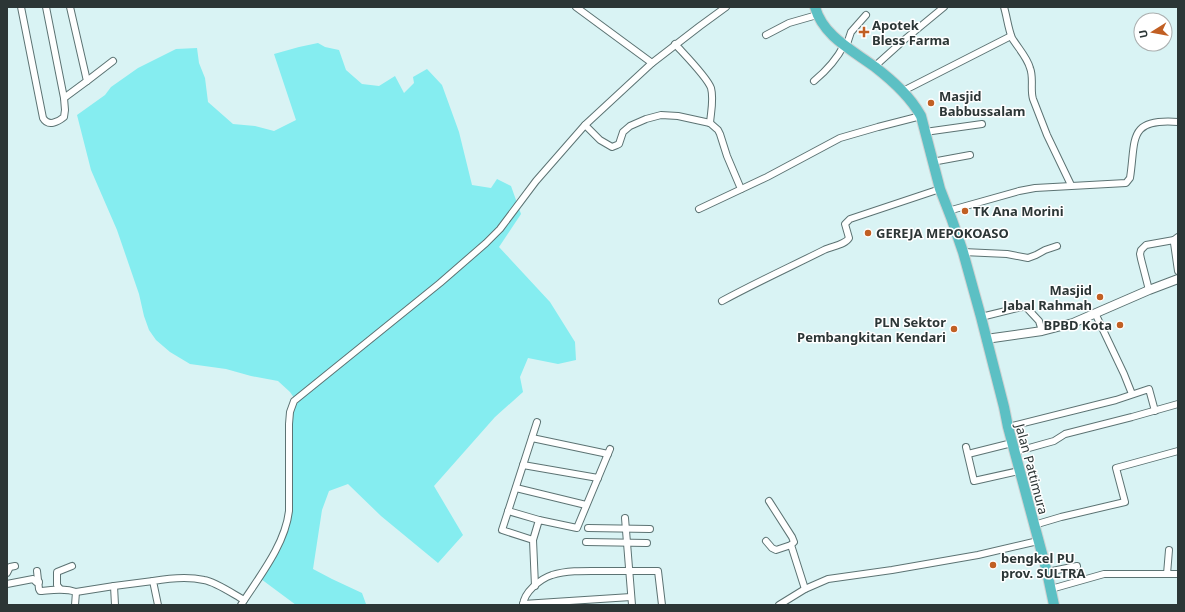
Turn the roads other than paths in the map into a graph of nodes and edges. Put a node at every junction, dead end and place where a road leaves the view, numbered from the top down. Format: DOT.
graph roads {
  1 [pos="21,7"];
  2 [pos="46,7"];
  3 [pos="70,7"];
  4 [pos="576,7"];
  5 [pos="726,7"];
  6 [pos="944,7"];
  7 [pos="1004,7"];
  8 [pos="816,11"];
  9 [pos="866,15"];
  10 [pos="766,35"];
  11 [pos="1012,36"];
  12 [pos="675,44"];
  13 [pos="845,46"];
  14 [pos="113,61"];
  15 [pos="652,63"];
  16 [pos="874,67"];
  17 [pos="87,81"];
  18 [pos="814,81"];
  19 [pos="903,91"];
  20 [pos="64,98"];
  21 [pos="921,116"];
  22 [pos="710,122"];
  23 [pos="1178,122"];
  24 [pos="585,124"];
  25 [pos="982,124"];
  26 [pos="925,132"];
  27 [pos="970,155"];
  28 [pos="932,162"];
  29 [pos="1071,185"];
  30 [pos="741,189"];
  31 [pos="940,189"];
  32 [pos="699,209"];
  33 [pos="948,211"];
  34 [pos="1176,239"];
  35 [pos="1057,246"];
  36 [pos="963,252"];
  37 [pos="1178,271"];
  38 [pos="1178,280"];
  39 [pos="1149,290"];
  40 [pos="722,301"];
  41 [pos="1095,313"];
  42 [pos="981,317"];
  43 [pos="1042,330"];
  44 [pos="986,339"];
  45 [pos="1132,394"];
  46 [pos="1178,404"];
  47 [pos="1155,411"];
  48 [pos="537,422"];
  49 [pos="1008,427"];
  50 [pos="532,438"];
  51 [pos="966,447"];
  52 [pos="1013,447"];
  53 [pos="1178,451"];
  54 [pos="968,454"];
  55 [pos="523,465"];
  56 [pos="1019,471"];
  57 [pos="598,478"];
  58 [pos="516,488"];
  59 [pos="769,501"];
  60 [pos="586,505"];
  61 [pos="508,511"];
  62 [pos="626,518"];
  63 [pos="539,520"];
  64 [pos="1034,526"];
  65 [pos="588,528"];
  66 [pos="626,529"];
  67 [pos="650,529"];
  68 [pos="533,540"];
  69 [pos="766,541"];
  70 [pos="1038,541"];
  71 [pos="586,542"];
  72 [pos="628,543"];
  73 [pos="647,543"];
  74 [pos="791,545"];
  75 [pos="1169,550"];
  76 [pos="15,566"];
  77 [pos="72,566"];
  78 [pos="1077,566"];
  79 [pos="38,571"];
  80 [pos="630,571"];
  81 [pos="1047,572"];
  82 [pos="7,573"];
  83 [pos="1167,574"];
  84 [pos="1178,574"];
  85 [pos="153,581"];
  86 [pos="39,582"];
  87 [pos="7,584"];
  88 [pos="114,586"];
  89 [pos="535,586"];
  90 [pos="60,589"];
  91 [pos="805,589"];
  92 [pos="1050,589"];
  93 [pos="76,592"];
  94 [pos="631,597"];
  95 [pos="242,602"];
  96 [pos="75,605"];
  97 [pos="115,605"];
  98 [pos="158,605"];
  99 [pos="523,605"];
  100 [pos="632,605"];
  101 [pos="662,605"];
  102 [pos="779,605"];
  103 [pos="1054,605"];
  1 -- 20 [label="street"];
  2 -- 20 [label="street"];
  3 -- 17 [label="street"];
  4 -- 15 [label="street"];
  5 -- 12 [label="street"];
  6 -- 16 [label="street"];
  7 -- 11 [label="street"];
  8 -- 10 [label="street"];
  8 -- 13 [label="highway"];
  9 -- 13 [label="street"];
  11 -- 19 [label="street"];
  11 -- 29 [label="street"];
  12 -- 15 [label="street"];
  12 -- 22 [label="street"];
  13 -- 16 [label="highway"];
  13 -- 18 [label="street"];
  14 -- 17 [label="street"];
  15 -- 24 [label="street"];
  16 -- 19 [label="highway"];
  17 -- 20 [label="street"];
  19 -- 21 [label="highway"];
  21 -- 26 [label="highway, Jalan Pattimura"];
  21 -- 30 [label="street"];
  22 -- 24 [label="street"];
  22 -- 30 [label="street"];
  23 -- 29 [label="street"];
  24 -- 95 [label="street"];
  25 -- 26 [label="street"];
  26 -- 28 [label="highway, Jalan Pattimura"];
  27 -- 28 [label="street"];
  28 -- 31 [label="highway, Jalan Pattimura"];
  29 -- 33 [label="street"];
  30 -- 32 [label="street"];
  31 -- 33 [label="highway, Jalan Pattimura"];
  31 -- 40 [label="street"];
  33 -- 36 [label="highway, Jalan Pattimura"];
  34 -- 37 [label="street"];
  34 -- 39 [label="street"];
  35 -- 36 [label="street"];
  36 -- 42 [label="highway, Jalan Pattimura"];
  38 -- 39 [label="main road"];
  39 -- 41 [label="main road"];
  41 -- 43 [label="main road"];
  41 -- 45 [label="street"];
  42 -- 43 [label="street"];
  42 -- 44 [label="highway, Jalan Pattimura"];
  43 -- 44 [label="main road"];
  44 -- 49 [label="highway, Jalan Pattimura"];
  45 -- 47 [label="street"];
  45 -- 49 [label="street"];
  46 -- 47 [label="street"];
  47 -- 52 [label="street"];
  48 -- 50 [label="street"];
  49 -- 52 [label="highway, Jalan Pattimura"];
  50 -- 55 [label="street"];
  50 -- 57 [label="street"];
  51 -- 54 [label="street"];
  52 -- 54 [label="street"];
  52 -- 56 [label="highway, Jalan Pattimura"];
  53 -- 64 [label="street"];
  54 -- 56 [label="street"];
  55 -- 57 [label="street"];
  55 -- 58 [label="street"];
  56 -- 64 [label="highway, Jalan Pattimura"];
  57 -- 60 [label="street"];
  58 -- 60 [label="street"];
  58 -- 61 [label="street"];
  59 -- 74 [label="street"];
  60 -- 63 [label="street"];
  61 -- 63 [label="street"];
  61 -- 68 [label="street"];
  62 -- 66 [label="street"];
  63 -- 68 [label="street"];
  64 -- 70 [label="highway, Jalan Pattimura"];
  65 -- 66 [label="street"];
  66 -- 67 [label="street"];
  66 -- 72 [label="street"];
  68 -- 89 [label="street"];
  69 -- 74 [label="street"];
  70 -- 81 [label="highway, Jalan Pattimura"];
  70 -- 91 [label="street"];
  71 -- 72 [label="street"];
  72 -- 73 [label="street"];
  72 -- 80 [label="street"];
  74 -- 91 [label="street"];
  75 -- 83 [label="street"];
  76 -- 82 [label="street"];
  77 -- 90 [label="street"];
  78 -- 81 [label="street"];
  79 -- 86 [label="street"];
  80 -- 89 [label="street"];
  80 -- 94 [label="street"];
  80 -- 101 [label="street"];
  81 -- 92 [label="highway, Jalan Pattimura"];
  83 -- 84 [label="street"];
  83 -- 92 [label="street"];
  85 -- 88 [label="street"];
  85 -- 95 [label="street"];
  85 -- 98 [label="street"];
  86 -- 87 [label="street"];
  86 -- 90 [label="street"];
  88 -- 93 [label="street"];
  88 -- 97 [label="street"];
  89 -- 99 [label="street"];
  90 -- 93 [label="street"];
  91 -- 102 [label="street"];
  92 -- 103 [label="highway, Jalan Pattimura"];
  93 -- 96 [label="street"];
  94 -- 99 [label="street"];
  94 -- 100 [label="street"];
}
